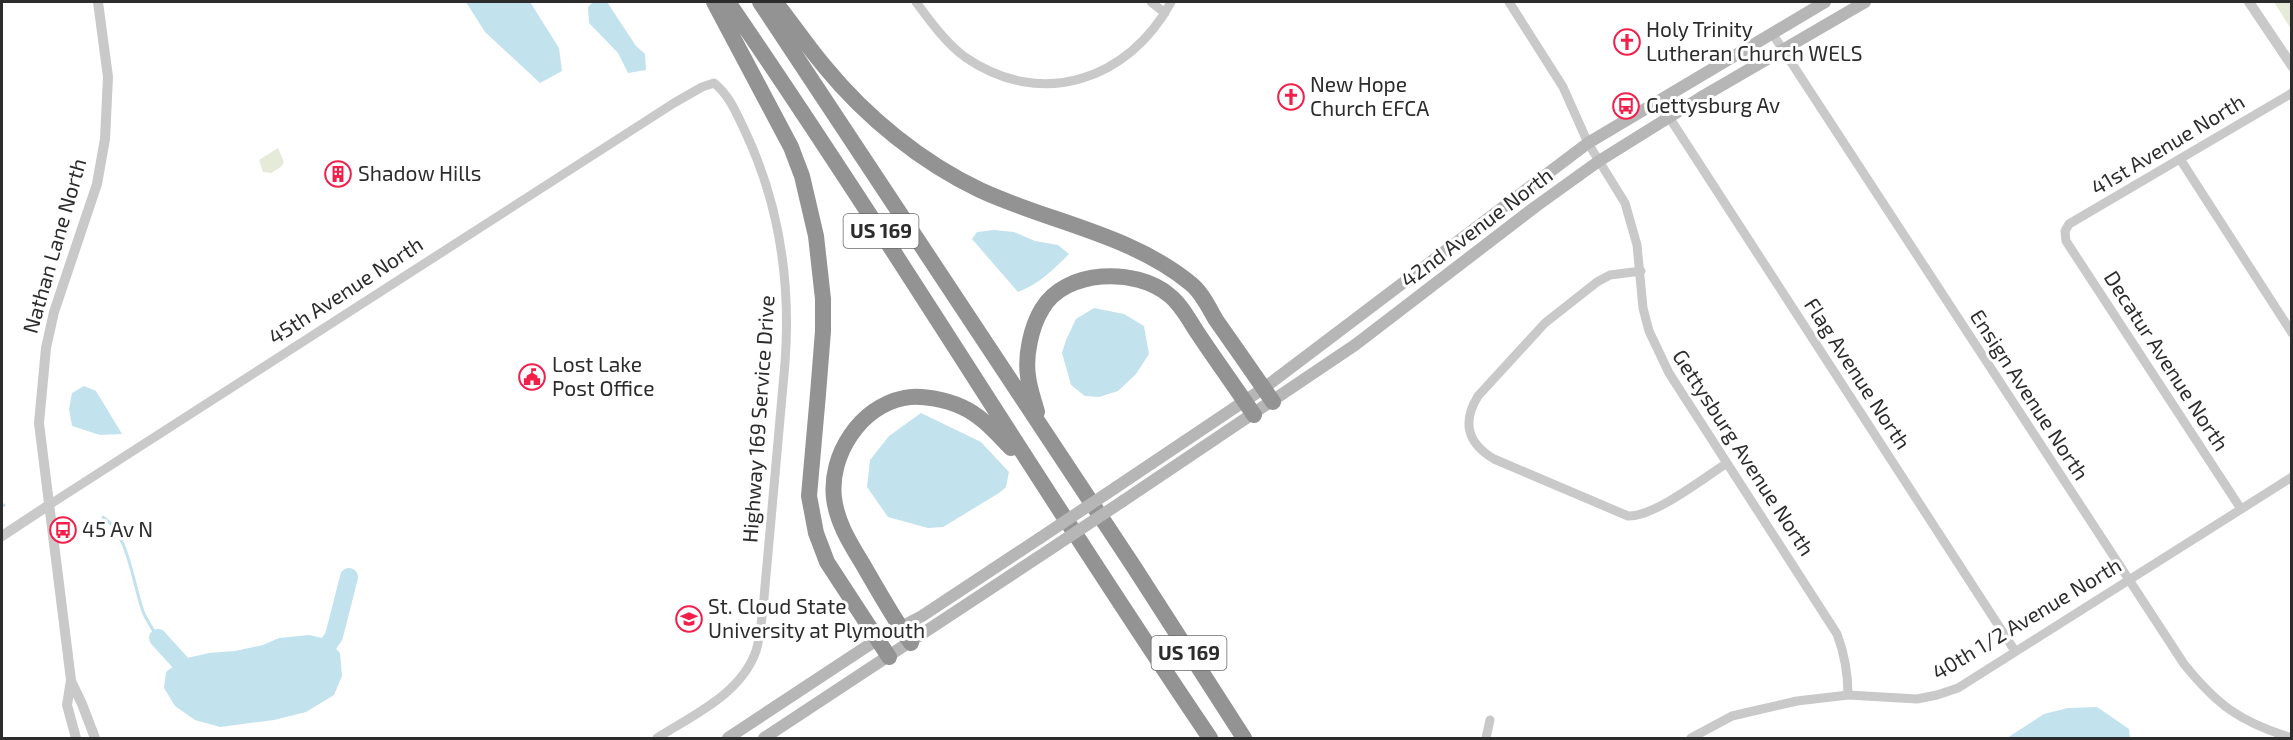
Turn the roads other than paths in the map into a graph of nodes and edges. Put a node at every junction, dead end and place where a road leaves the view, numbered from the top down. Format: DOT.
graph roads {
  1 [pos="98,2"];
  2 [pos="714,2"];
  3 [pos="728,2"];
  4 [pos="760,2"];
  5 [pos="775,2"];
  6 [pos="916,2"];
  7 [pos="1151,2"];
  8 [pos="1171,2"];
  9 [pos="1509,2"];
  10 [pos="1825,2"];
  11 [pos="1864,2"];
  12 [pos="2249,2"];
  13 [pos="1165,13"];
  14 [pos="1772,33"];
  15 [pos="1783,50"];
  16 [pos="2292,66"];
  17 [pos="714,83"];
  18 [pos="2292,93"];
  19 [pos="1669,117"];
  20 [pos="1588,143"];
  21 [pos="2180,159"];
  22 [pos="1599,161"];
  23 [pos="2065,231"];
  24 [pos="1641,271"];
  25 [pos="2292,333"];
  26 [pos="1269,395"];
  27 [pos="1249,409"];
  28 [pos="1040,425"];
  29 [pos="1727,463"];
  30 [pos="1030,464"];
  31 [pos="2292,477"];
  32 [pos="49,505"];
  33 [pos="2241,509"];
  34 [pos="2,536"];
  35 [pos="2128,579"];
  36 [pos="900,627"];
  37 [pos="878,639"];
  38 [pos="911,643"];
  39 [pos="2015,651"];
  40 [pos="889,657"];
  41 [pos="70,680"];
  42 [pos="1848,696"];
  43 [pos="1490,720"];
  44 [pos="76,738"];
  45 [pos="95,738"];
  46 [pos="657,738"];
  47 [pos="728,738"];
  48 [pos="765,738"];
  49 [pos="1210,738"];
  50 [pos="1244,738"];
  51 [pos="1486,738"];
  52 [pos="1691,738"];
  53 [pos="2292,738"];
  1 -- 32 [label="street, Nathan Lane North"];
  2 -- 37 [label="highway"];
  3 -- 30 [label="highway, US 169"];
  4 -- 28 [label="highway, US 169"];
  5 -- 26 [label="highway"];
  6 -- 13 [label="street"];
  7 -- 13 [label="street"];
  8 -- 13 [label="street"];
  9 -- 20 [label="street, Gettysburg Avenue North"];
  10 -- 14 [label="main road, 42nd Avenue North"];
  11 -- 15 [label="main road, 42nd Avenue North"];
  12 -- 16 [label="street"];
  14 -- 15 [label="street, Ensign Avenue North"];
  14 -- 20 [label="main road, 42nd Avenue North"];
  15 -- 19 [label="main road, 42nd Avenue North"];
  15 -- 35 [label="street, Ensign Avenue North"];
  17 -- 32 [label="street, 45th Avenue North"];
  17 -- 46 [label="street, Highway 169 Service Drive"];
  18 -- 21 [label="street, 41st Avenue North"];
  19 -- 22 [label="main road, 42nd Avenue North"];
  19 -- 39 [label="street, Flag Avenue North"];
  20 -- 22 [label="street, Gettysburg Avenue North"];
  20 -- 26 [label="main road, 42nd Avenue North"];
  21 -- 23 [label="street, 41st Avenue North"];
  21 -- 25 [label="street"];
  22 -- 24 [label="street, Gettysburg Avenue North"];
  22 -- 26 [label="main road, 42nd Avenue North"];
  23 -- 33 [label="street, Decatur Avenue North"];
  24 -- 29 [label="street, Gettysburg Avenue North"];
  24 -- 29 [label="street"];
  26 -- 27 [label="main road, 42nd Avenue North"];
  27 -- 28 [label="highway"];
  27 -- 36 [label="main road, 42nd Avenue North, bridge"];
  27 -- 38 [label="main road, 42nd Avenue North, bridge"];
  28 -- 50 [label="highway, US 169"];
  29 -- 42 [label="street, Gettysburg Avenue North"];
  30 -- 36 [label="highway"];
  30 -- 49 [label="highway, US 169"];
  31 -- 33 [label="street, 40th 1/2 Avenue North"];
  32 -- 34 [label="street, 45th Avenue North"];
  32 -- 41 [label="street, Nathan Lane North"];
  33 -- 35 [label="street, 40th 1/2 Avenue North"];
  35 -- 39 [label="street, 40th 1/2 Avenue North"];
  35 -- 53 [label="street, Ensign Avenue North"];
  36 -- 37 [label="main road, 42nd Avenue North"];
  36 -- 38 [label="highway"];
  37 -- 40 [label="highway"];
  37 -- 47 [label="main road, 42nd Avenue North"];
  38 -- 40 [label="main road, 42nd Avenue North"];
  39 -- 42 [label="street, 40th 1/2 Avenue North"];
  40 -- 48 [label="main road, 42nd Avenue North"];
  41 -- 44 [label="street, Nathan Lane North"];
  41 -- 45 [label="street, Nathan Lane North"];
  42 -- 52 [label="street, 40th 1/2 Avenue North"];
  43 -- 51 [label="street"];
}
